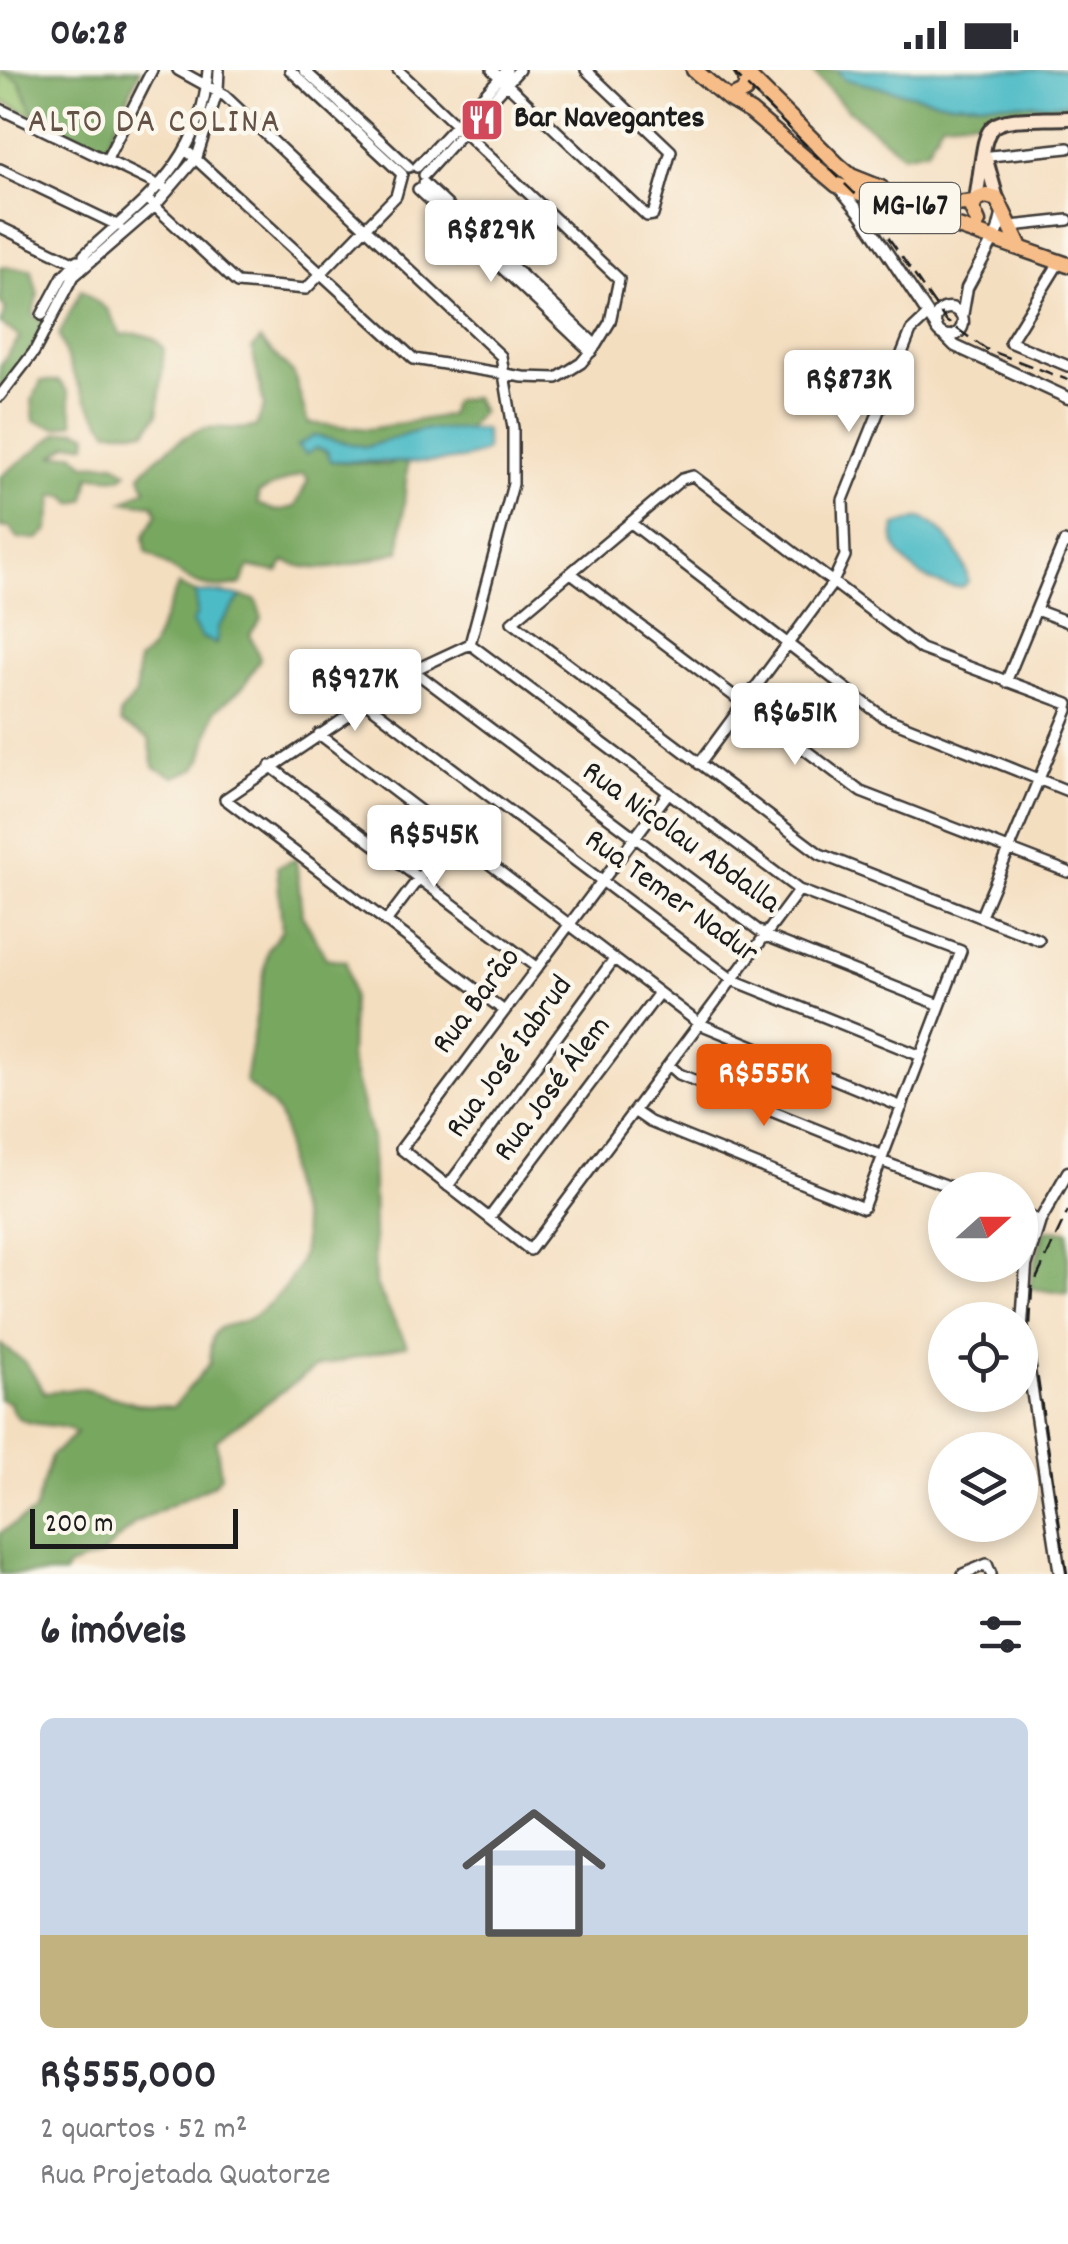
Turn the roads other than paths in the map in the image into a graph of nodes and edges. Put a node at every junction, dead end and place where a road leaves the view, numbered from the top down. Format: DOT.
graph roads {
  1 [pos="152,70"];
  2 [pos="178,70"];
  3 [pos="208,70"];
  4 [pos="219,70"];
  5 [pos="290,70"];
  6 [pos="304,70"];
  7 [pos="398,70"];
  8 [pos="520,70"];
  9 [pos="586,70"];
  10 [pos="694,70"];
  11 [pos="720,70"];
  12 [pos="742,70"];
  13 [pos="502,75"];
  14 [pos="207,84"];
  15 [pos="218,90"];
  16 [pos="723,96"];
  17 [pos="0,109"];
  18 [pos="1068,118"];
  19 [pos="458,128"];
  20 [pos="1068,148"];
  21 [pos="192,154"];
  22 [pos="983,154"];
  23 [pos="107,159"];
  24 [pos="0,169"];
  25 [pos="413,179"];
  26 [pos="837,185"];
  27 [pos="165,189"];
  28 [pos="975,201"];
  29 [pos="152,203"];
  30 [pos="1003,212"];
  31 [pos="1068,220"];
  32 [pos="0,227"];
  33 [pos="122,228"];
  34 [pos="366,228"];
  35 [pos="985,231"];
  36 [pos="1018,245"];
  37 [pos="81,261"];
  38 [pos="1064,263"];
  39 [pos="322,274"];
  40 [pos="967,288"];
  41 [pos="936,313"];
  42 [pos="42,315"];
  43 [pos="962,321"];
  44 [pos="941,332"];
  45 [pos="593,348"];
  46 [pos="973,352"];
  47 [pos="1068,366"];
  48 [pos="504,373"];
  49 [pos="0,396"];
  50 [pos="1068,398"];
  51 [pos="631,523"];
  52 [pos="1068,544"];
  53 [pos="571,574"];
  54 [pos="832,584"];
  55 [pos="1036,610"];
  56 [pos="1068,622"];
  57 [pos="470,644"];
  58 [pos="788,647"];
  59 [pos="414,671"];
  60 [pos="1006,682"];
  61 [pos="366,702"];
  62 [pos="742,706"];
  63 [pos="1068,707"];
  64 [pos="319,734"];
  65 [pos="699,764"];
  66 [pos="270,766"];
  67 [pos="1038,779"];
  68 [pos="1068,791"];
  69 [pos="669,792"];
  70 [pos="451,836"];
  71 [pos="634,838"];
  72 [pos="1009,852"];
  73 [pos="1068,872"];
  74 [pos="418,880"];
  75 [pos="601,882"];
  76 [pos="798,890"];
  77 [pos="981,916"];
  78 [pos="386,920"];
  79 [pos="568,924"];
  80 [pos="766,936"];
  81 [pos="1039,940"];
  82 [pos="614,959"];
  83 [pos="536,967"];
  84 [pos="733,980"];
  85 [pos="659,993"];
  86 [pos="940,1005"];
  87 [pos="504,1010"];
  88 [pos="700,1024"];
  89 [pos="921,1056"];
  90 [pos="669,1065"];
  91 [pos="902,1106"];
  92 [pos="634,1111"];
  93 [pos="882,1158"];
  94 [pos="1068,1172"];
  95 [pos="928,1177"];
  96 [pos="448,1186"];
  97 [pos="488,1218"];
  98 [pos="1040,1221"];
  99 [pos="989,1569"];
  100 [pos="963,1574"];
  101 [pos="1060,1574"];
  1 -- 23 [label="street"];
  2 -- 14 [label="street"];
  3 -- 14 [label="street"];
  4 -- 15 [label="street"];
  5 -- 25 [label="street"];
  6 -- 25 [label="street"];
  7 -- 19 [label="street"];
  8 -- 13 [label="street"];
  9 -- 13 [label="street"];
  10 -- 16 [label="main road, MG-167"];
  11 -- 16 [label="main road"];
  12 -- 16 [label="main road"];
  12 -- 28 [label="main road"];
  13 -- 19 [label="street"];
  14 -- 15 [label="street"];
  14 -- 21 [label="street"];
  15 -- 21 [label="street"];
  15 -- 34 [label="street"];
  16 -- 26 [label="main road, MG-167"];
  17 -- 23 [label="street"];
  18 -- 22 [label="main road"];
  19 -- 25 [label="street"];
  19 -- 45 [label="street"];
  20 -- 22 [label="street"];
  21 -- 27 [label="street"];
  21 -- 39 [label="street"];
  22 -- 28 [label="main road"];
  22 -- 30 [label="main road"];
  23 -- 27 [label="street"];
  24 -- 33 [label="street"];
  25 -- 34 [label="street"];
  25 -- 45 [label="street"];
  26 -- 35 [label="main road, MG-167"];
  26 -- 41 [label="street"];
  27 -- 29 [label="street"];
  28 -- 30 [label="main road, MG-167"];
  28 -- 35 [label="main road, MG-167"];
  29 -- 33 [label="street"];
  29 -- 39 [label="street"];
  30 -- 31 [label="street"];
  30 -- 35 [label="street"];
  30 -- 35 [label="main road, MG-167"];
  30 -- 36 [label="main road"];
  32 -- 37 [label="street"];
  33 -- 37 [label="street"];
  34 -- 39 [label="street"];
  34 -- 48 [label="street"];
  35 -- 36 [label="main road, MG-167"];
  35 -- 40 [label="street"];
  36 -- 38 [label="main road, MG-167"];
  37 -- 42 [label="street"];
  37 -- 49 [label="street"];
  38 -- 47 [label="street"];
  39 -- 48 [label="street"];
  40 -- 41 [label="street"];
  40 -- 43 [label="street"];
  41 -- 43 [label="street"];
  41 -- 44 [label="street"];
  41 -- 54 [label="street"];
  43 -- 44 [label="street"];
  43 -- 46 [label="street"];
  44 -- 46 [label="street"];
  45 -- 48 [label="street"];
  46 -- 50 [label="street"];
  48 -- 57 [label="street"];
  51 -- 53 [label="street"];
  51 -- 54 [label="street"];
  51 -- 58 [label="street"];
  52 -- 55 [label="street"];
  53 -- 62 [label="street"];
  53 -- 65 [label="street"];
  54 -- 58 [label="street"];
  54 -- 60 [label="street"];
  55 -- 56 [label="street"];
  55 -- 60 [label="street"];
  57 -- 59 [label="street"];
  57 -- 69 [label="street"];
  58 -- 62 [label="street"];
  58 -- 67 [label="street"];
  59 -- 61 [label="street"];
  59 -- 71 [label="street, Rua Nicolau Abdalla"];
  60 -- 63 [label="street"];
  61 -- 64 [label="street"];
  61 -- 75 [label="street, Rua Temer Nadur"];
  62 -- 65 [label="street"];
  62 -- 72 [label="street"];
  63 -- 67 [label="street"];
  64 -- 66 [label="street"];
  64 -- 70 [label="street"];
  65 -- 77 [label="street"];
  66 -- 74 [label="street"];
  66 -- 78 [label="street"];
  67 -- 68 [label="street"];
  67 -- 72 [label="street"];
  69 -- 71 [label="street, Rua Barão"];
  69 -- 76 [label="street"];
  70 -- 74 [label="street"];
  70 -- 79 [label="street"];
  71 -- 75 [label="street, Rua Barão"];
  71 -- 80 [label="street, Rua Nicolau Abdalla"];
  72 -- 73 [label="street"];
  72 -- 77 [label="street"];
  74 -- 78 [label="street"];
  74 -- 83 [label="street"];
  75 -- 79 [label="street, Rua Barão"];
  75 -- 84 [label="street, Rua Temer Nadur"];
  76 -- 80 [label="street"];
  76 -- 86 [label="street"];
  77 -- 81 [label="street"];
  78 -- 87 [label="street"];
  79 -- 82 [label="street"];
  79 -- 83 [label="street, Rua Barão"];
  80 -- 84 [label="street"];
  80 -- 86 [label="street, Rua Nicolau Abdalla"];
  82 -- 85 [label="street"];
  82 -- 96 [label="street, Rua José Iabrud"];
  83 -- 87 [label="street, Rua Barão"];
  84 -- 88 [label="street"];
  84 -- 89 [label="street, Rua Temer Nadur"];
  85 -- 88 [label="street"];
  85 -- 97 [label="street, Rua José Álem"];
  86 -- 89 [label="street"];
  87 -- 96 [label="street, Rua Barão"];
  88 -- 90 [label="street"];
  88 -- 91 [label="street"];
  89 -- 91 [label="street"];
  90 -- 92 [label="street"];
  90 -- 93 [label="street"];
  91 -- 93 [label="street"];
  92 -- 93 [label="street"];
  92 -- 97 [label="street"];
  93 -- 95 [label="street"];
  94 -- 98 [label="street"];
  96 -- 97 [label="street"];
  98 -- 101 [label="street"];
  99 -- 100 [label="street"];
}
